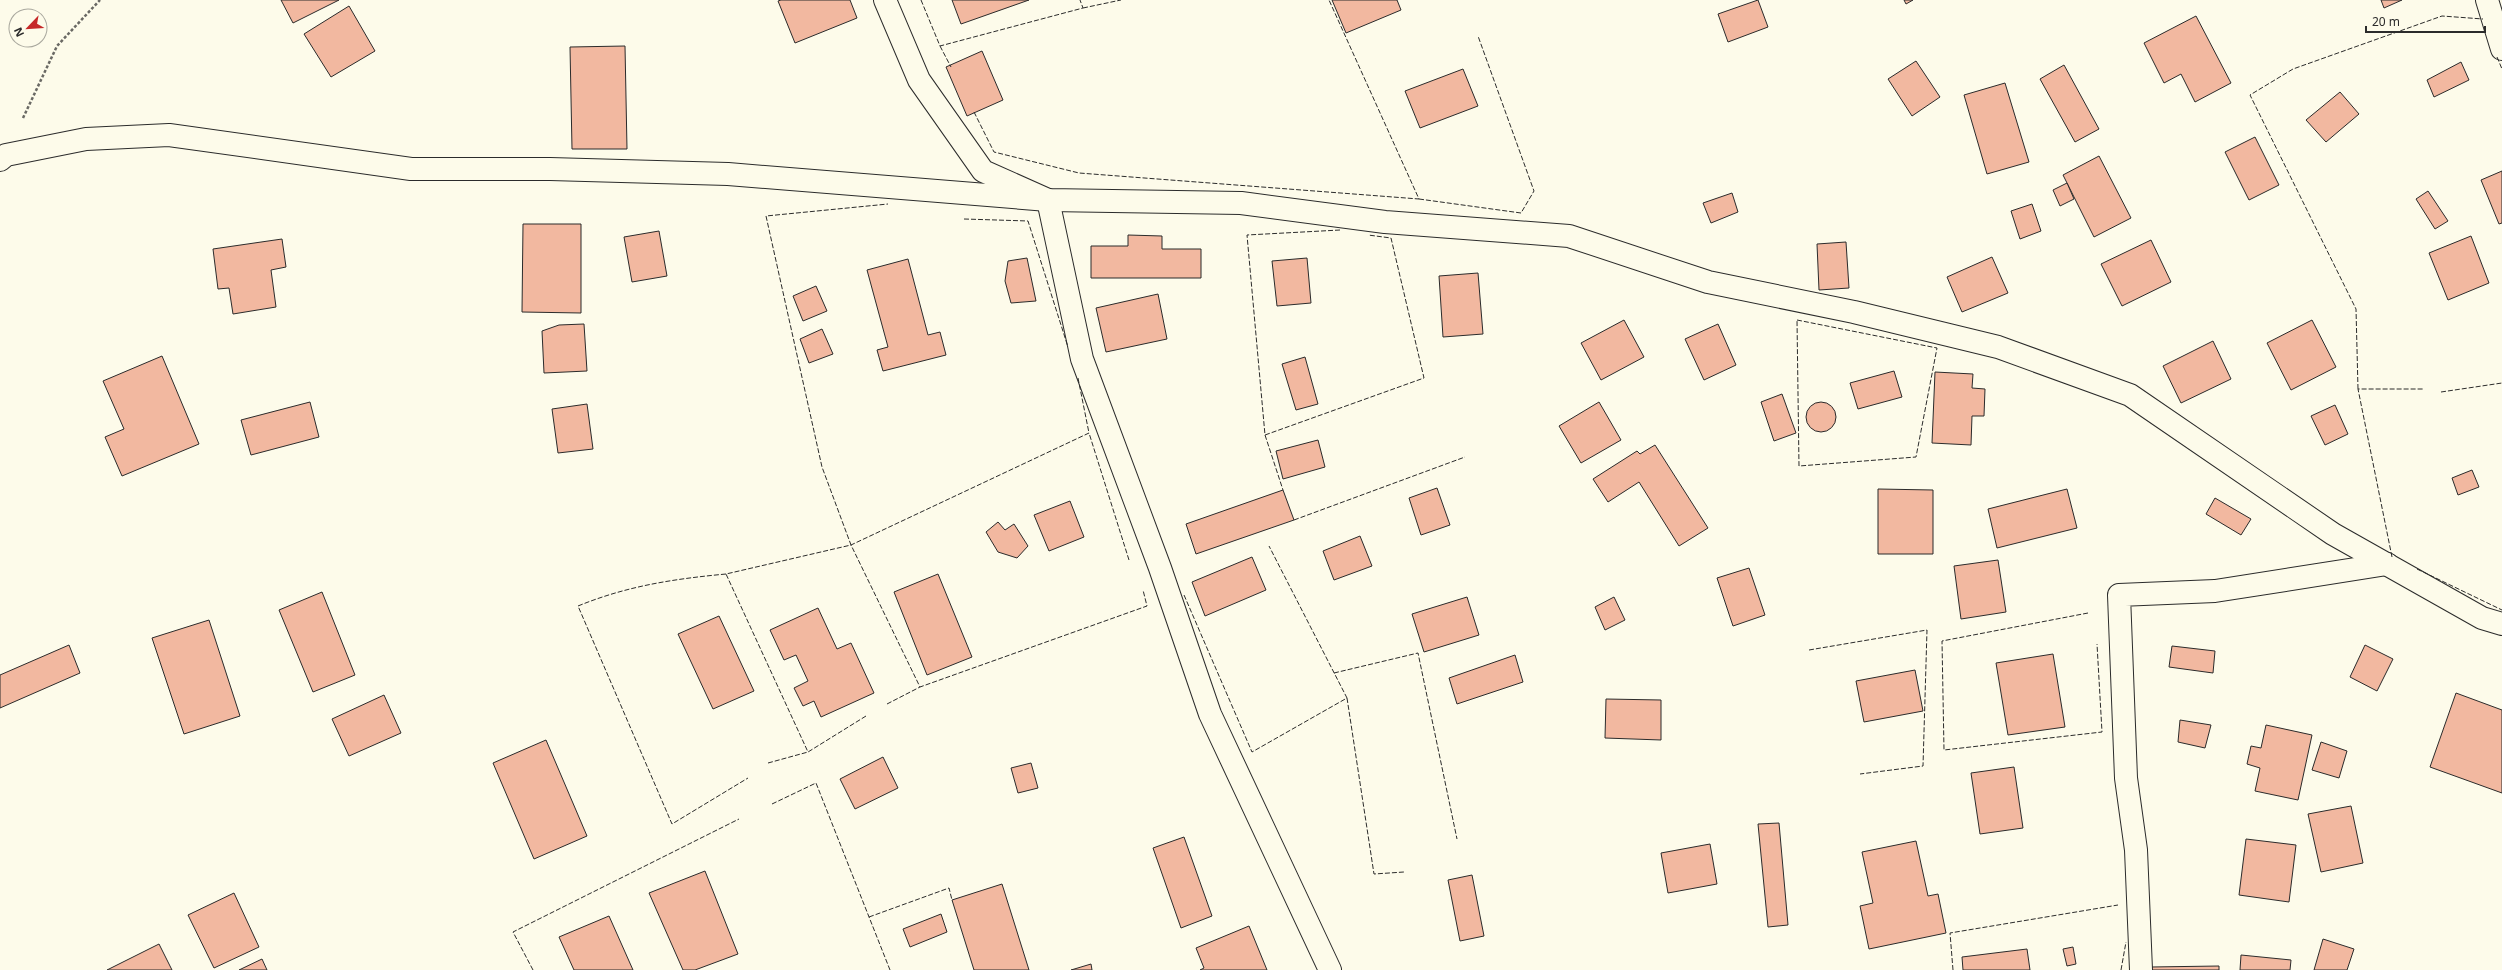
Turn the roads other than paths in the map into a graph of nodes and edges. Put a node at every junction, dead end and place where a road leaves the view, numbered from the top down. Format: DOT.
graph roads {
  1 [pos="885,0"];
  2 [pos="2487,0"];
  3 [pos="2502,49"];
  4 [pos="3,157"];
  5 [pos="1048,200"];
  6 [pos="2387,564"];
  7 [pos="2502,624"];
  8 [pos="1330,970"];
  9 [pos="2141,970"];
  1 -- 5 [label="street"];
  2 -- 3 [label="street"];
  4 -- 5 [label="street"];
  5 -- 6 [label="street"];
  5 -- 8 [label="street"];
  6 -- 7 [label="street"];
  6 -- 9 [label="street"];
}
